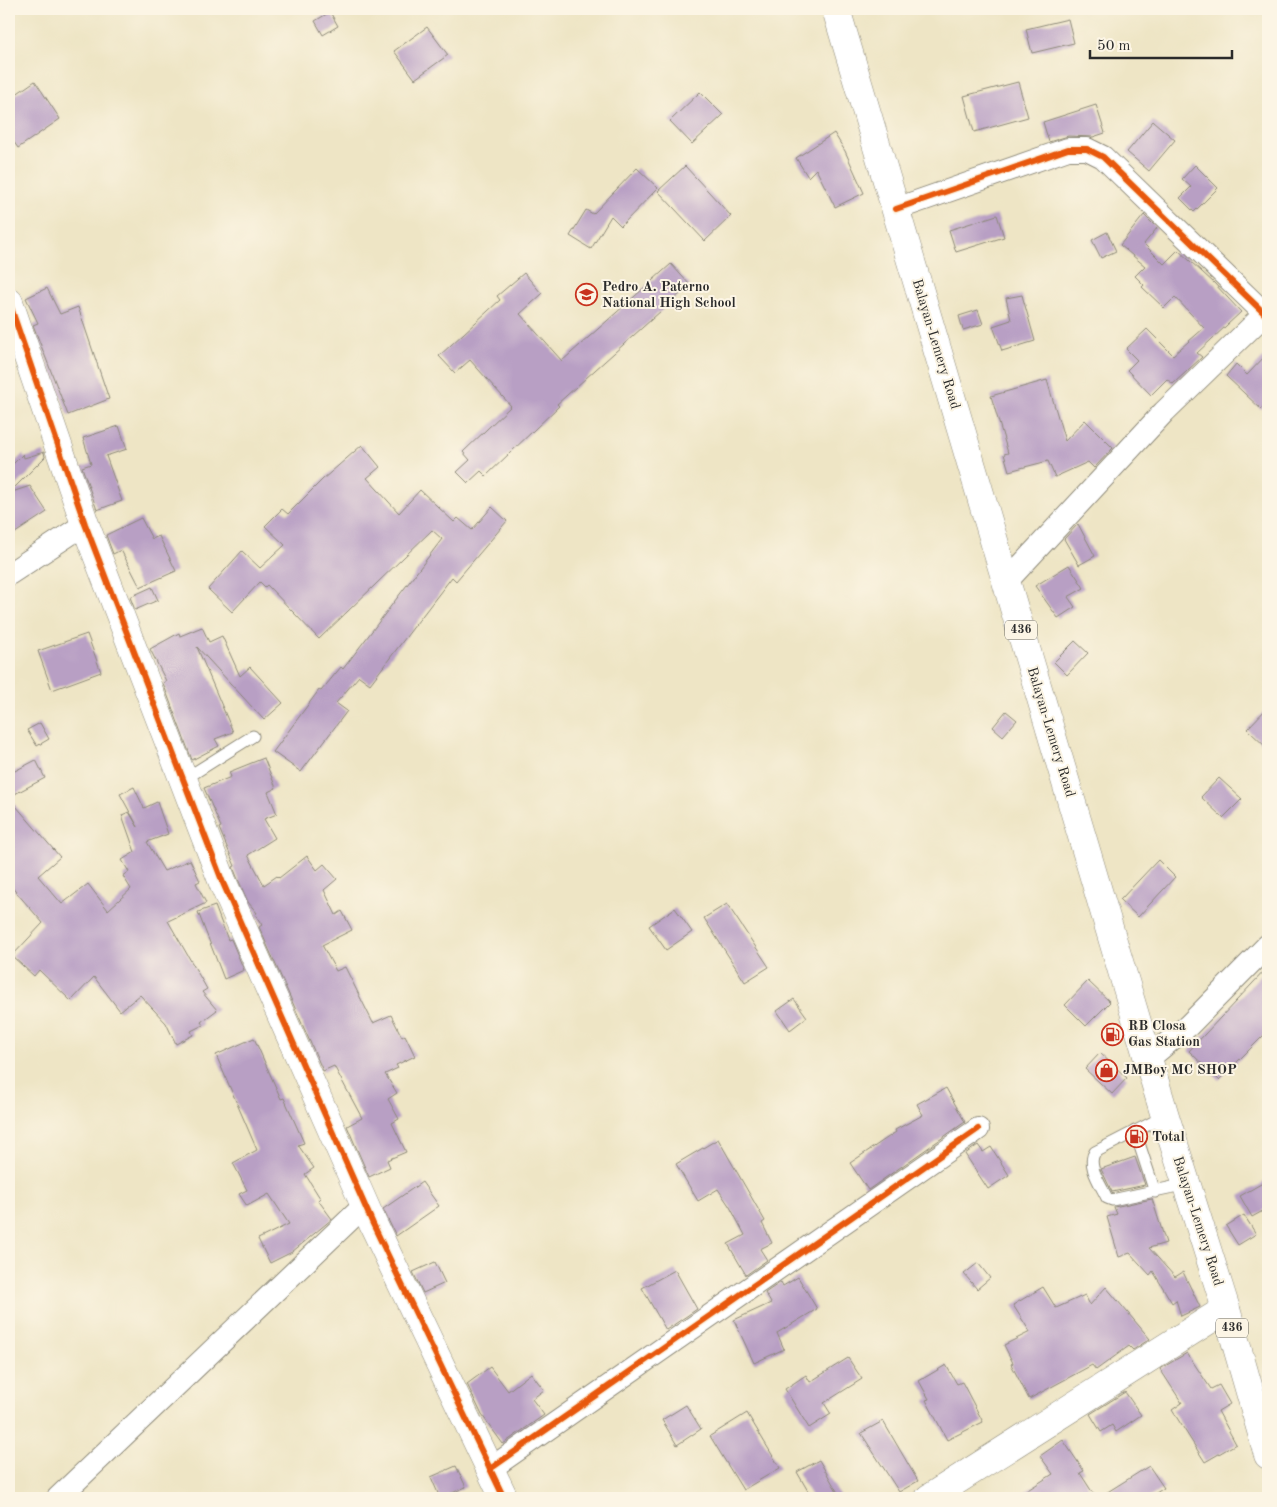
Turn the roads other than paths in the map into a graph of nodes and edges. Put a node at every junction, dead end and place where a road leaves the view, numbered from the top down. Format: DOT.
graph roads {
  1 [pos="836,9"];
  2 [pos="896,209"];
  3 [pos="9,302"];
  4 [pos="1266,313"];
  5 [pos="85,524"];
  6 [pos="9,574"];
  7 [pos="1006,582"];
  8 [pos="253,736"];
  9 [pos="183,780"];
  10 [pos="1268,945"];
  11 [pos="1148,1059"];
  12 [pos="1165,1116"];
  13 [pos="978,1129"];
  14 [pos="1135,1131"];
  15 [pos="1187,1184"];
  16 [pos="1155,1192"];
  17 [pos="364,1205"];
  18 [pos="1226,1309"];
  19 [pos="1268,1455"];
  20 [pos="490,1468"];
  21 [pos="58,1498"];
  22 [pos="504,1498"];
  23 [pos="929,1498"];
  1 -- 2 [label="street, Balayan-Lemery Road / 436"];
  2 -- 4 [label="street"];
  2 -- 7 [label="street, Balayan-Lemery Road / 436"];
  3 -- 5 [label="street"];
  4 -- 7 [label="street"];
  5 -- 6 [label="street"];
  5 -- 9 [label="street"];
  7 -- 11 [label="street, Balayan-Lemery Road / 436"];
  8 -- 9 [label="lane"];
  9 -- 17 [label="street"];
  10 -- 11 [label="street"];
  11 -- 12 [label="street, Balayan-Lemery Road / 436"];
  12 -- 14 [label="lane"];
  12 -- 15 [label="street, Balayan-Lemery Road / 436"];
  13 -- 20 [label="street"];
  14 -- 16 [label="lane"];
  14 -- 16 [label="lane"];
  15 -- 16 [label="lane"];
  15 -- 18 [label="street, Balayan-Lemery Road / 436"];
  17 -- 20 [label="street"];
  17 -- 21 [label="street"];
  18 -- 19 [label="street, Balayan-Lemery Road / 436"];
  18 -- 23 [label="street"];
  20 -- 22 [label="street"];
}
